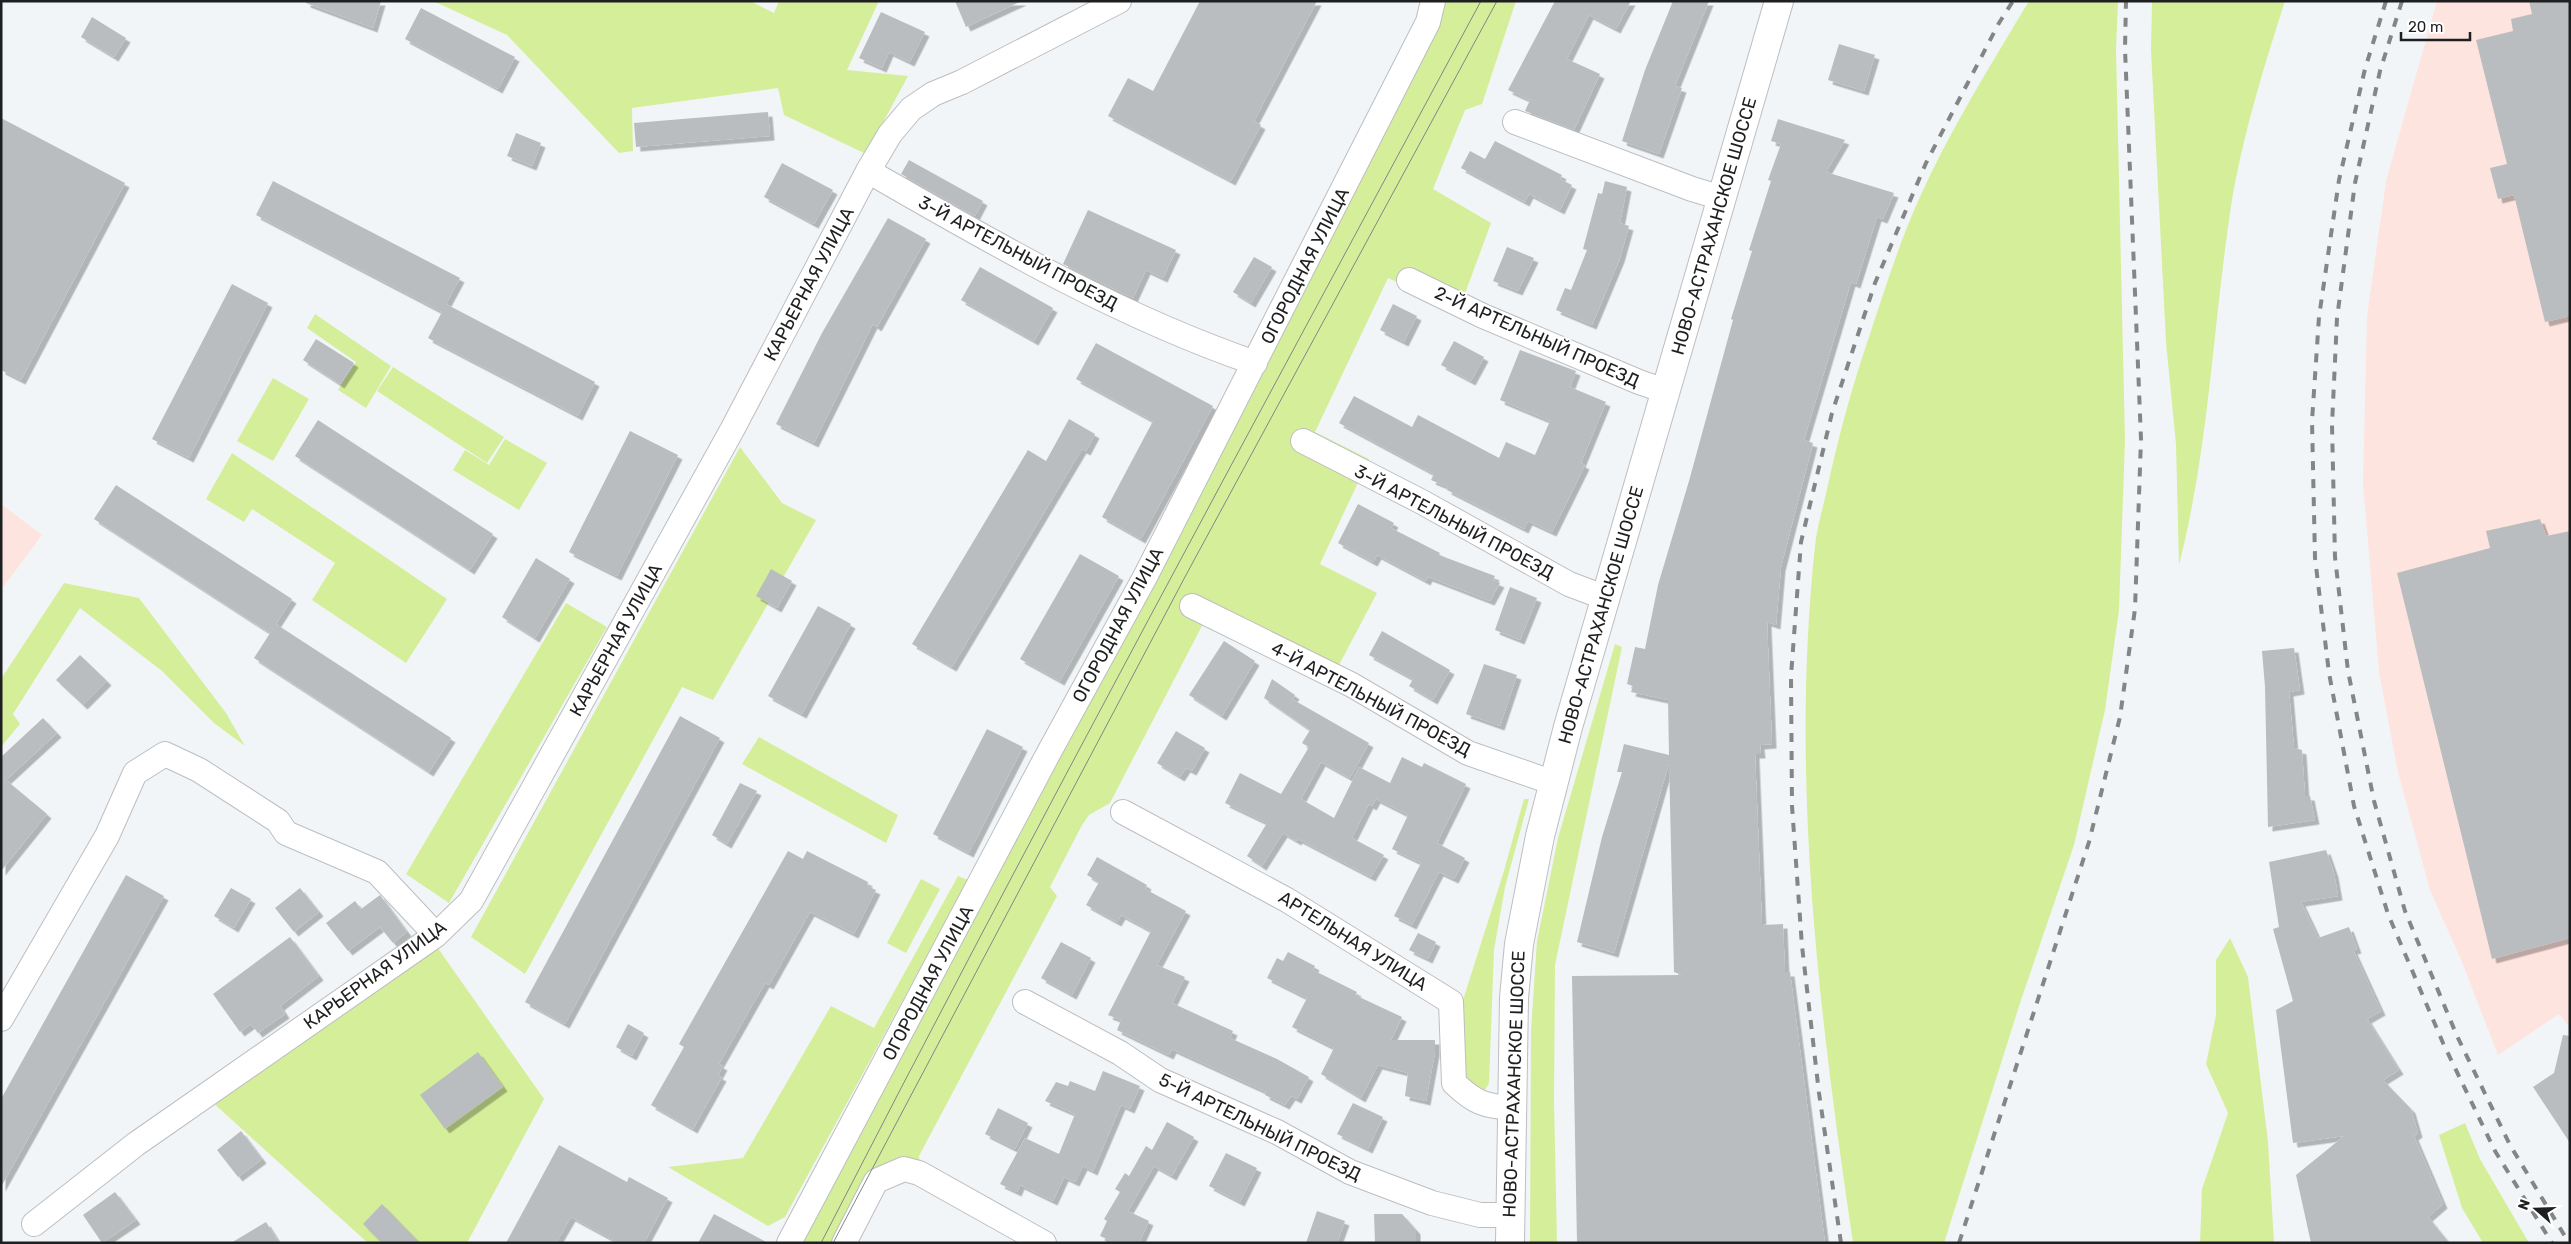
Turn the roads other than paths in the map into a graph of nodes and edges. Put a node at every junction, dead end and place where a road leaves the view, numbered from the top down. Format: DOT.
graph roads {
  1 [pos="1119,1"];
  2 [pos="1433,1"];
  3 [pos="1779,1"];
  4 [pos="1515,122"];
  5 [pos="868,171"];
  6 [pos="1722,198"];
  7 [pos="1409,280"];
  8 [pos="1255,363"];
  9 [pos="1666,391"];
  10 [pos="1302,441"];
  11 [pos="1606,598"];
  12 [pos="1192,606"];
  13 [pos="1554,783"];
  14 [pos="1123,812"];
  15 [pos="436,935"];
  16 [pos="1025,1002"];
  17 [pos="1,1019"];
  18 [pos="1513,1108"];
  19 [pos="1509,1215"];
  20 [pos="34,1224"];
  21 [pos="789,1243"];
  22 [pos="844,1243"];
  23 [pos="1044,1243"];
  24 [pos="1510,1243"];
  1 -- 5 [label="street, КАРЬЕРНАЯ УЛИЦА"];
  2 -- 8 [label="street, ОГОРОДНАЯ УЛИЦА"];
  3 -- 6 [label="main road, НОВО-АСТРАХАНСКОЕ ШОССЕ"];
  4 -- 6 [label="street"];
  5 -- 8 [label="street, 3-Й АРТЕЛЬНЫЙ ПРОЕЗД"];
  5 -- 15 [label="street, КАРЬЕРНАЯ УЛИЦА"];
  6 -- 9 [label="main road, НОВО-АСТРАХАНСКОЕ ШОССЕ"];
  7 -- 9 [label="street, 2-Й АРТЕЛЬНЫЙ ПРОЕЗД"];
  8 -- 21 [label="street, ОГОРОДНАЯ УЛИЦА"];
  9 -- 11 [label="main road, НОВО-АСТРАХАНСКОЕ ШОССЕ"];
  10 -- 11 [label="street, 3-Й АРТЕЛЬНЫЙ ПРОЕЗД"];
  11 -- 13 [label="main road, НОВО-АСТРАХАНСКОЕ ШОССЕ"];
  12 -- 13 [label="street, 4-Й АРТЕЛЬНЫЙ ПРОЕЗД"];
  13 -- 18 [label="main road, НОВО-АСТРАХАНСКОЕ ШОССЕ"];
  14 -- 18 [label="street, АРТЕЛЬНАЯ УЛИЦА"];
  15 -- 17 [label="street"];
  15 -- 20 [label="street, КАРЬЕРНАЯ УЛИЦА"];
  16 -- 19 [label="street, 5-Й АРТЕЛЬНЫЙ ПРОЕЗД"];
  18 -- 19 [label="main road, НОВО-АСТРАХАНСКОЕ ШОССЕ"];
  19 -- 24 [label="main road, НОВО-АСТРАХАНСКОЕ ШОССЕ"];
  22 -- 23 [label="street"];
}
